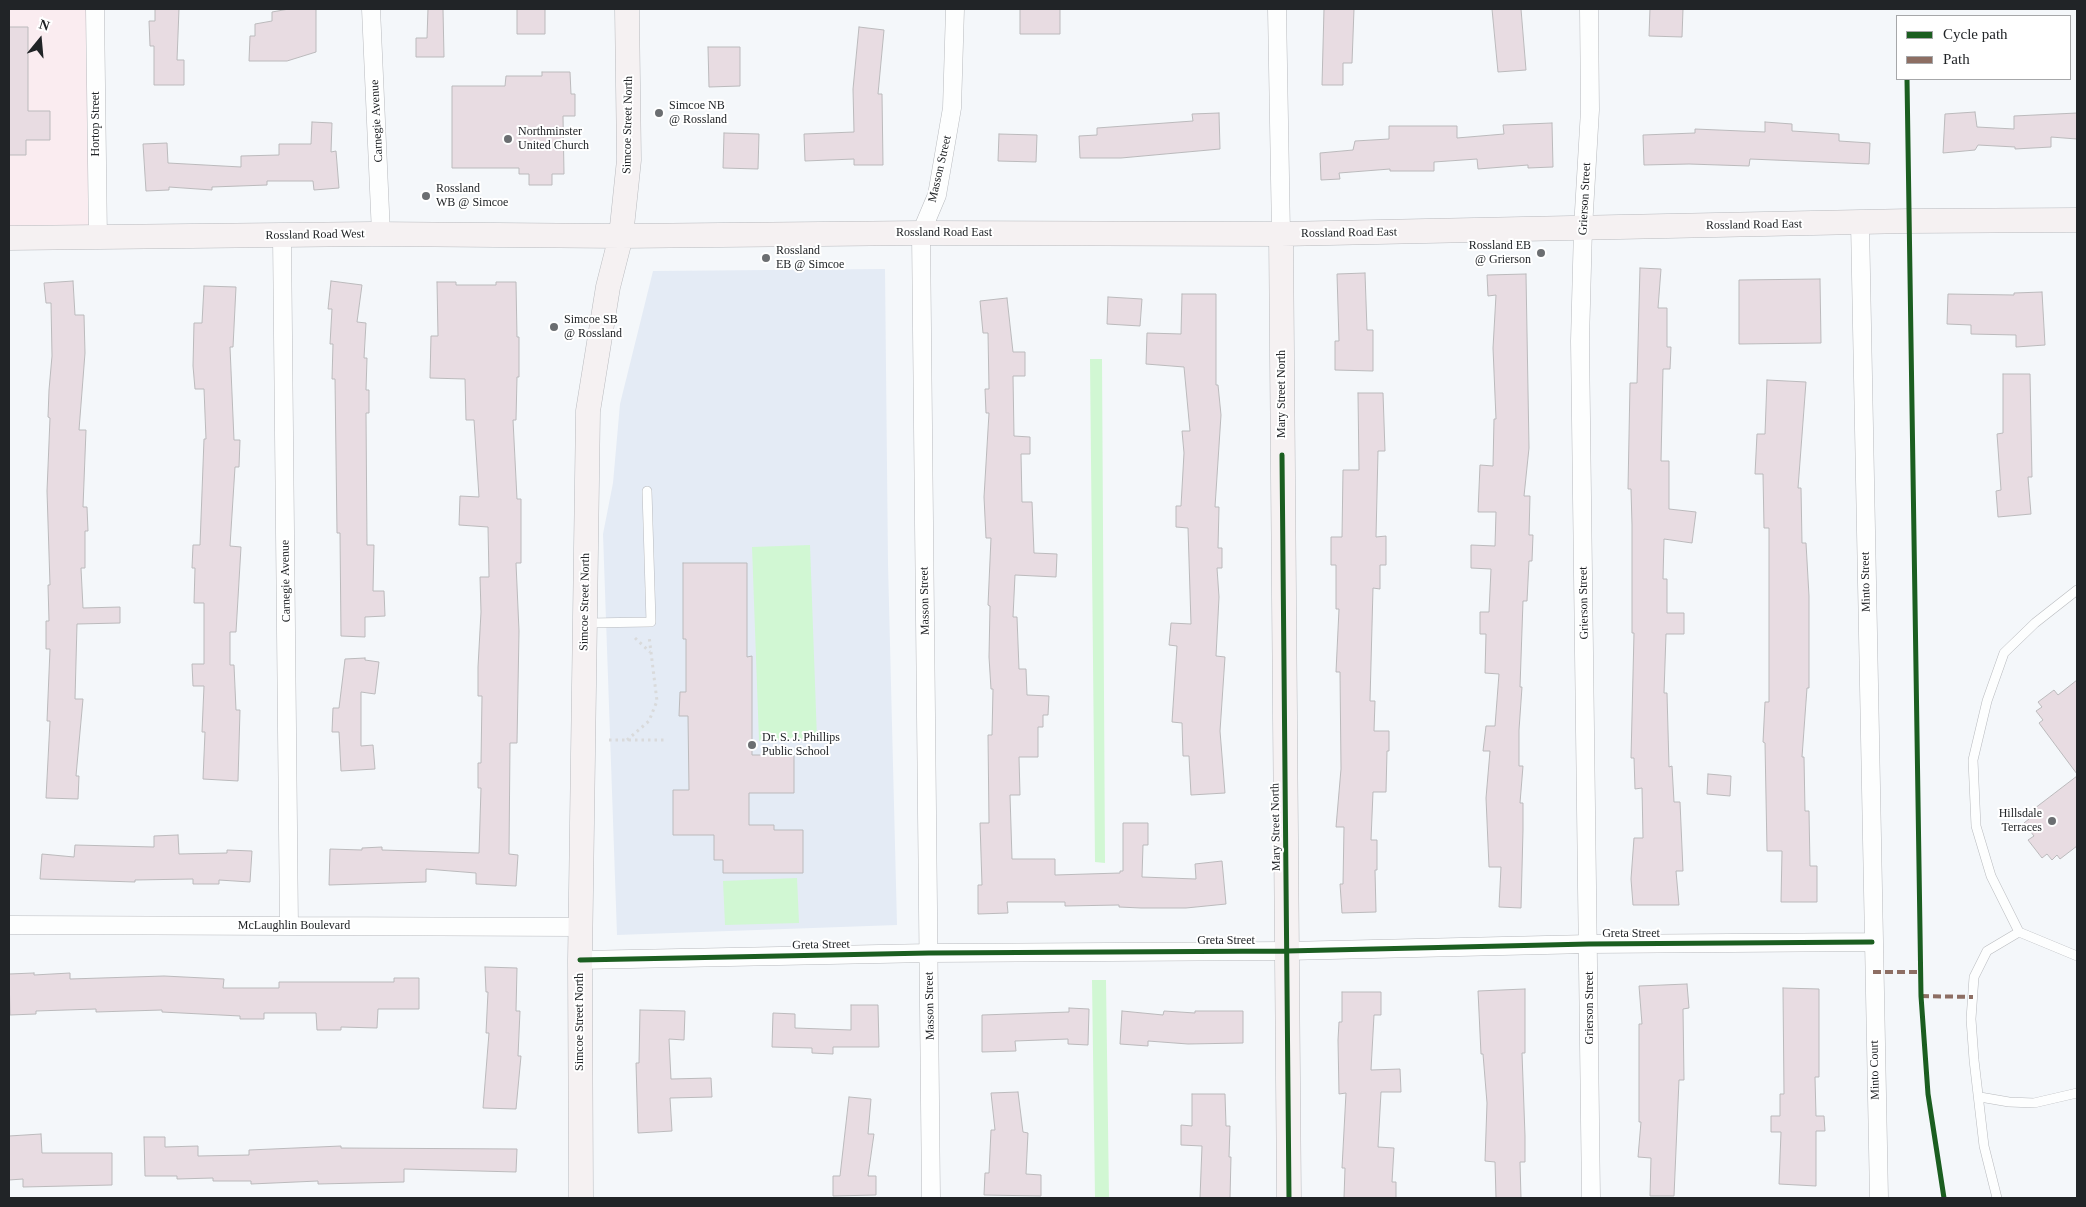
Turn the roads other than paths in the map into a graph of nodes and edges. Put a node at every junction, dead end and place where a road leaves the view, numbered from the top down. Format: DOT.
graph roads {
  1 [pos="96,9"];
  2 [pos="371,9"];
  3 [pos="627,9"];
  4 [pos="954,9"];
  5 [pos="1277,9"];
  6 [pos="1589,9"];
  7 [pos="2077,220"];
  8 [pos="1860,223"];
  9 [pos="1583,228"];
  10 [pos="921,233"];
  11 [pos="381,234"];
  12 [pos="1281,234"];
  13 [pos="282,236"];
  14 [pos="621,236"];
  15 [pos="9,238"];
  16 [pos="98,239"];
  17 [pos="647,491"];
  18 [pos="2077,590"];
  19 [pos="584,623"];
  20 [pos="9,925"];
  21 [pos="289,926"];
  22 [pos="580,927"];
  23 [pos="2019,932"];
  24 [pos="1872,942"];
  25 [pos="1589,944"];
  26 [pos="1287,950"];
  27 [pos="929,953"];
  28 [pos="2077,956"];
  29 [pos="580,960"];
  30 [pos="2077,1093"];
  31 [pos="1980,1097"];
  32 [pos="581,1198"];
  33 [pos="931,1198"];
  34 [pos="1289,1198"];
  35 [pos="1591,1198"];
  36 [pos="1879,1198"];
  37 [pos="1997,1198"];
  1 -- 16 [label="street, Hortop Street"];
  2 -- 11 [label="street, Carnegie Avenue"];
  3 -- 14 [label="main road, Simcoe Street North"];
  4 -- 10 [label="street, Masson Street"];
  5 -- 12 [label="street, Mary Street North"];
  6 -- 9 [label="street, Grierson Street"];
  7 -- 8 [label="main road, Rossland Road East"];
  8 -- 9 [label="main road, Rossland Road East"];
  8 -- 24 [label="street, Minto Street"];
  9 -- 12 [label="main road, Rossland Road East"];
  9 -- 25 [label="street, Grierson Street"];
  10 -- 12 [label="main road, Rossland Road East"];
  10 -- 14 [label="main road, Rossland Road East"];
  10 -- 27 [label="street, Masson Street"];
  11 -- 13 [label="main road, Rossland Road West"];
  11 -- 14 [label="main road, Rossland Road West"];
  12 -- 26 [label="main road, Mary Street North"];
  13 -- 16 [label="main road, Rossland Road West"];
  13 -- 21 [label="street, Carnegie Avenue"];
  14 -- 19 [label="main road, Simcoe Street North"];
  15 -- 16 [label="main road, Rossland Road West"];
  17 -- 19 [label="lane"];
  18 -- 23 [label="lane"];
  19 -- 22 [label="main road, Simcoe Street North"];
  20 -- 21 [label="street, McLaughlin Boulevard"];
  21 -- 22 [label="street, McLaughlin Boulevard"];
  22 -- 29 [label="main road, Simcoe Street North"];
  23 -- 28 [label="lane"];
  23 -- 31 [label="lane"];
  24 -- 25 [label="street, Greta Street"];
  24 -- 36 [label="street, Minto Court"];
  25 -- 26 [label="street, Greta Street"];
  25 -- 35 [label="street, Grierson Street"];
  26 -- 27 [label="street, Greta Street"];
  26 -- 34 [label="main road, Mary Street North"];
  27 -- 29 [label="street, Greta Street"];
  27 -- 33 [label="street, Masson Street"];
  29 -- 32 [label="main road, Simcoe Street North"];
  30 -- 31 [label="lane"];
  31 -- 37 [label="lane"];
}
